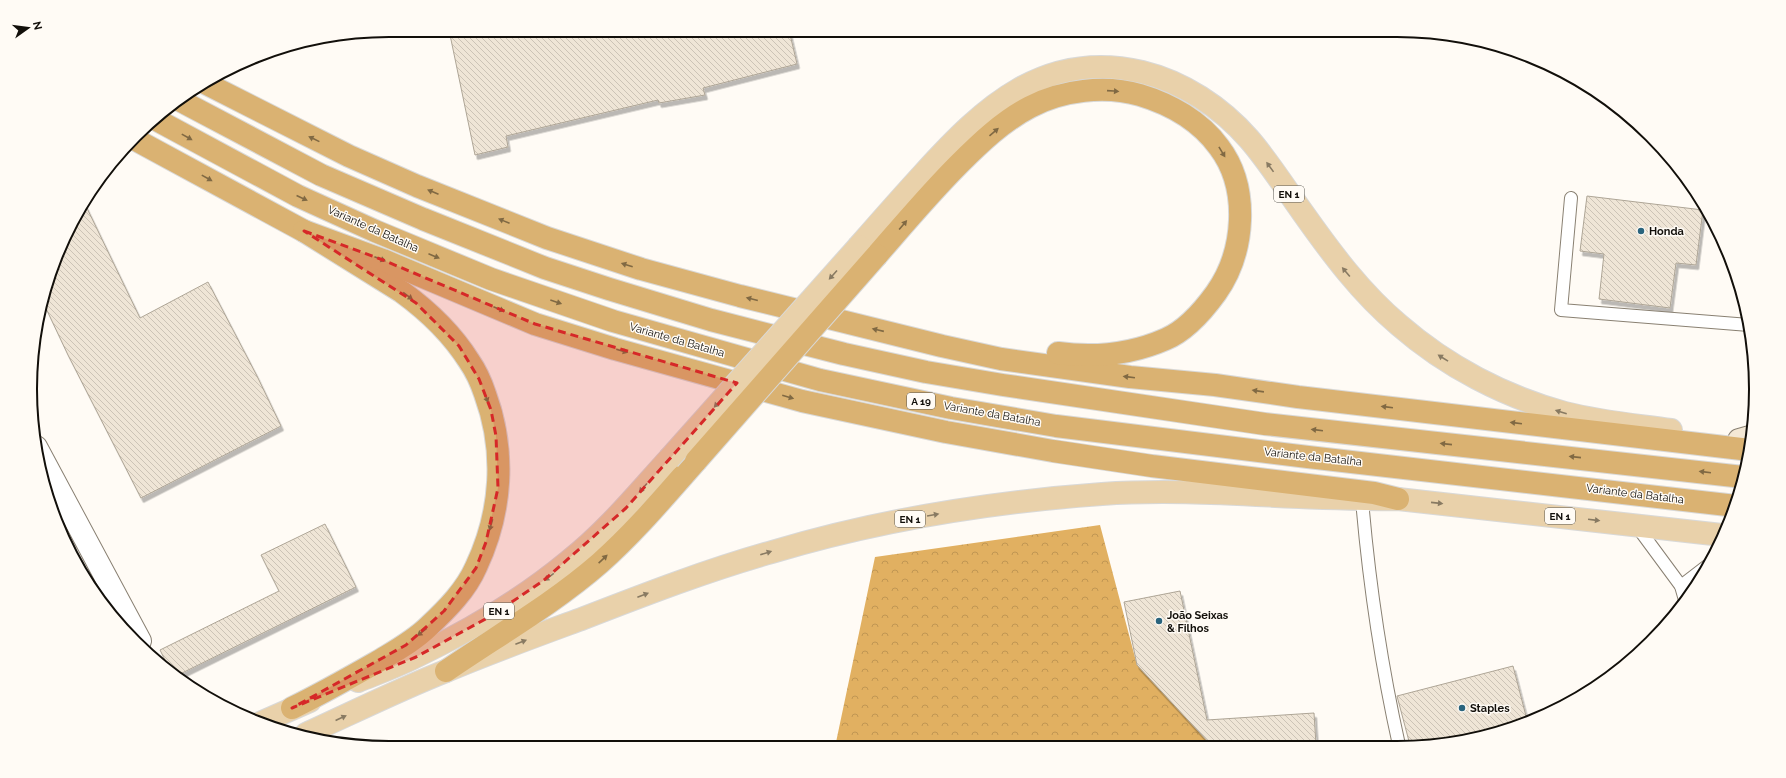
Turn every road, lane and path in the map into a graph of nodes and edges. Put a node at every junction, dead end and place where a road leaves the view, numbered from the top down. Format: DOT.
graph roads {
  1 [pos="211,85"];
  2 [pos="184,103"];
  3 [pos="160,122"];
  4 [pos="139,141"];
  5 [pos="1571,198"];
  6 [pos="304,231"];
  7 [pos="868,250"];
  8 [pos="1743,325"];
  9 [pos="916,339"];
  10 [pos="1745,442"];
  11 [pos="1745,442"];
  12 [pos="48,475"];
  13 [pos="1738,476"];
  14 [pos="1398,499"];
  15 [pos="1362,500"];
  16 [pos="1729,505"];
  17 [pos="1635,524"];
  18 [pos="1718,534"];
  19 [pos="1697,574"];
  20 [pos="1681,586"];
  21 [pos="1683,594"];
  22 [pos="115,605"];
  23 [pos="132,630"];
  24 [pos="446,670"];
  25 [pos="292,708"];
  26 [pos="268,719"];
  27 [pos="311,732"];
  28 [pos="1398,741"];
  9 -- 1 [label="highway, one-way"];
  13 -- 2 [label="highway, one-way"];
  3 -- 16 [label="highway, Variante da Batalha / A 19, one-way"];
  4 -- 6 [label="highway, one-way"];
  5 -- 8 [label="lane"];
  6 -- 14 [label="highway, one-way"];
  6 -- 25 [label="highway, one-way"];
  7 -- 9 [label="highway, one-way"];
  11 -- 7 [label="main road, EN 1, one-way"];
  24 -- 7 [label="highway, one-way, bridge"];
  7 -- 25 [label="main road, EN 1, one-way, bridge"];
  10 -- 9 [label="highway, one-way"];
  12 -- 22 [label="street"];
  14 -- 15 [label="main road, EN 1"];
  14 -- 17 [label="main road, EN 1, one-way"];
  24 -- 15 [label="main road, EN 1, one-way"];
  15 -- 28 [label="lane"];
  17 -- 18 [label="main road, EN 1"];
  17 -- 20 [label="lane"];
  19 -- 20 [label="lane"];
  20 -- 21 [label="lane"];
  22 -- 23 [label="street"];
  27 -- 24 [label="main road, EN 1, one-way"];
  25 -- 26 [label="main road, EN 1"];
}
